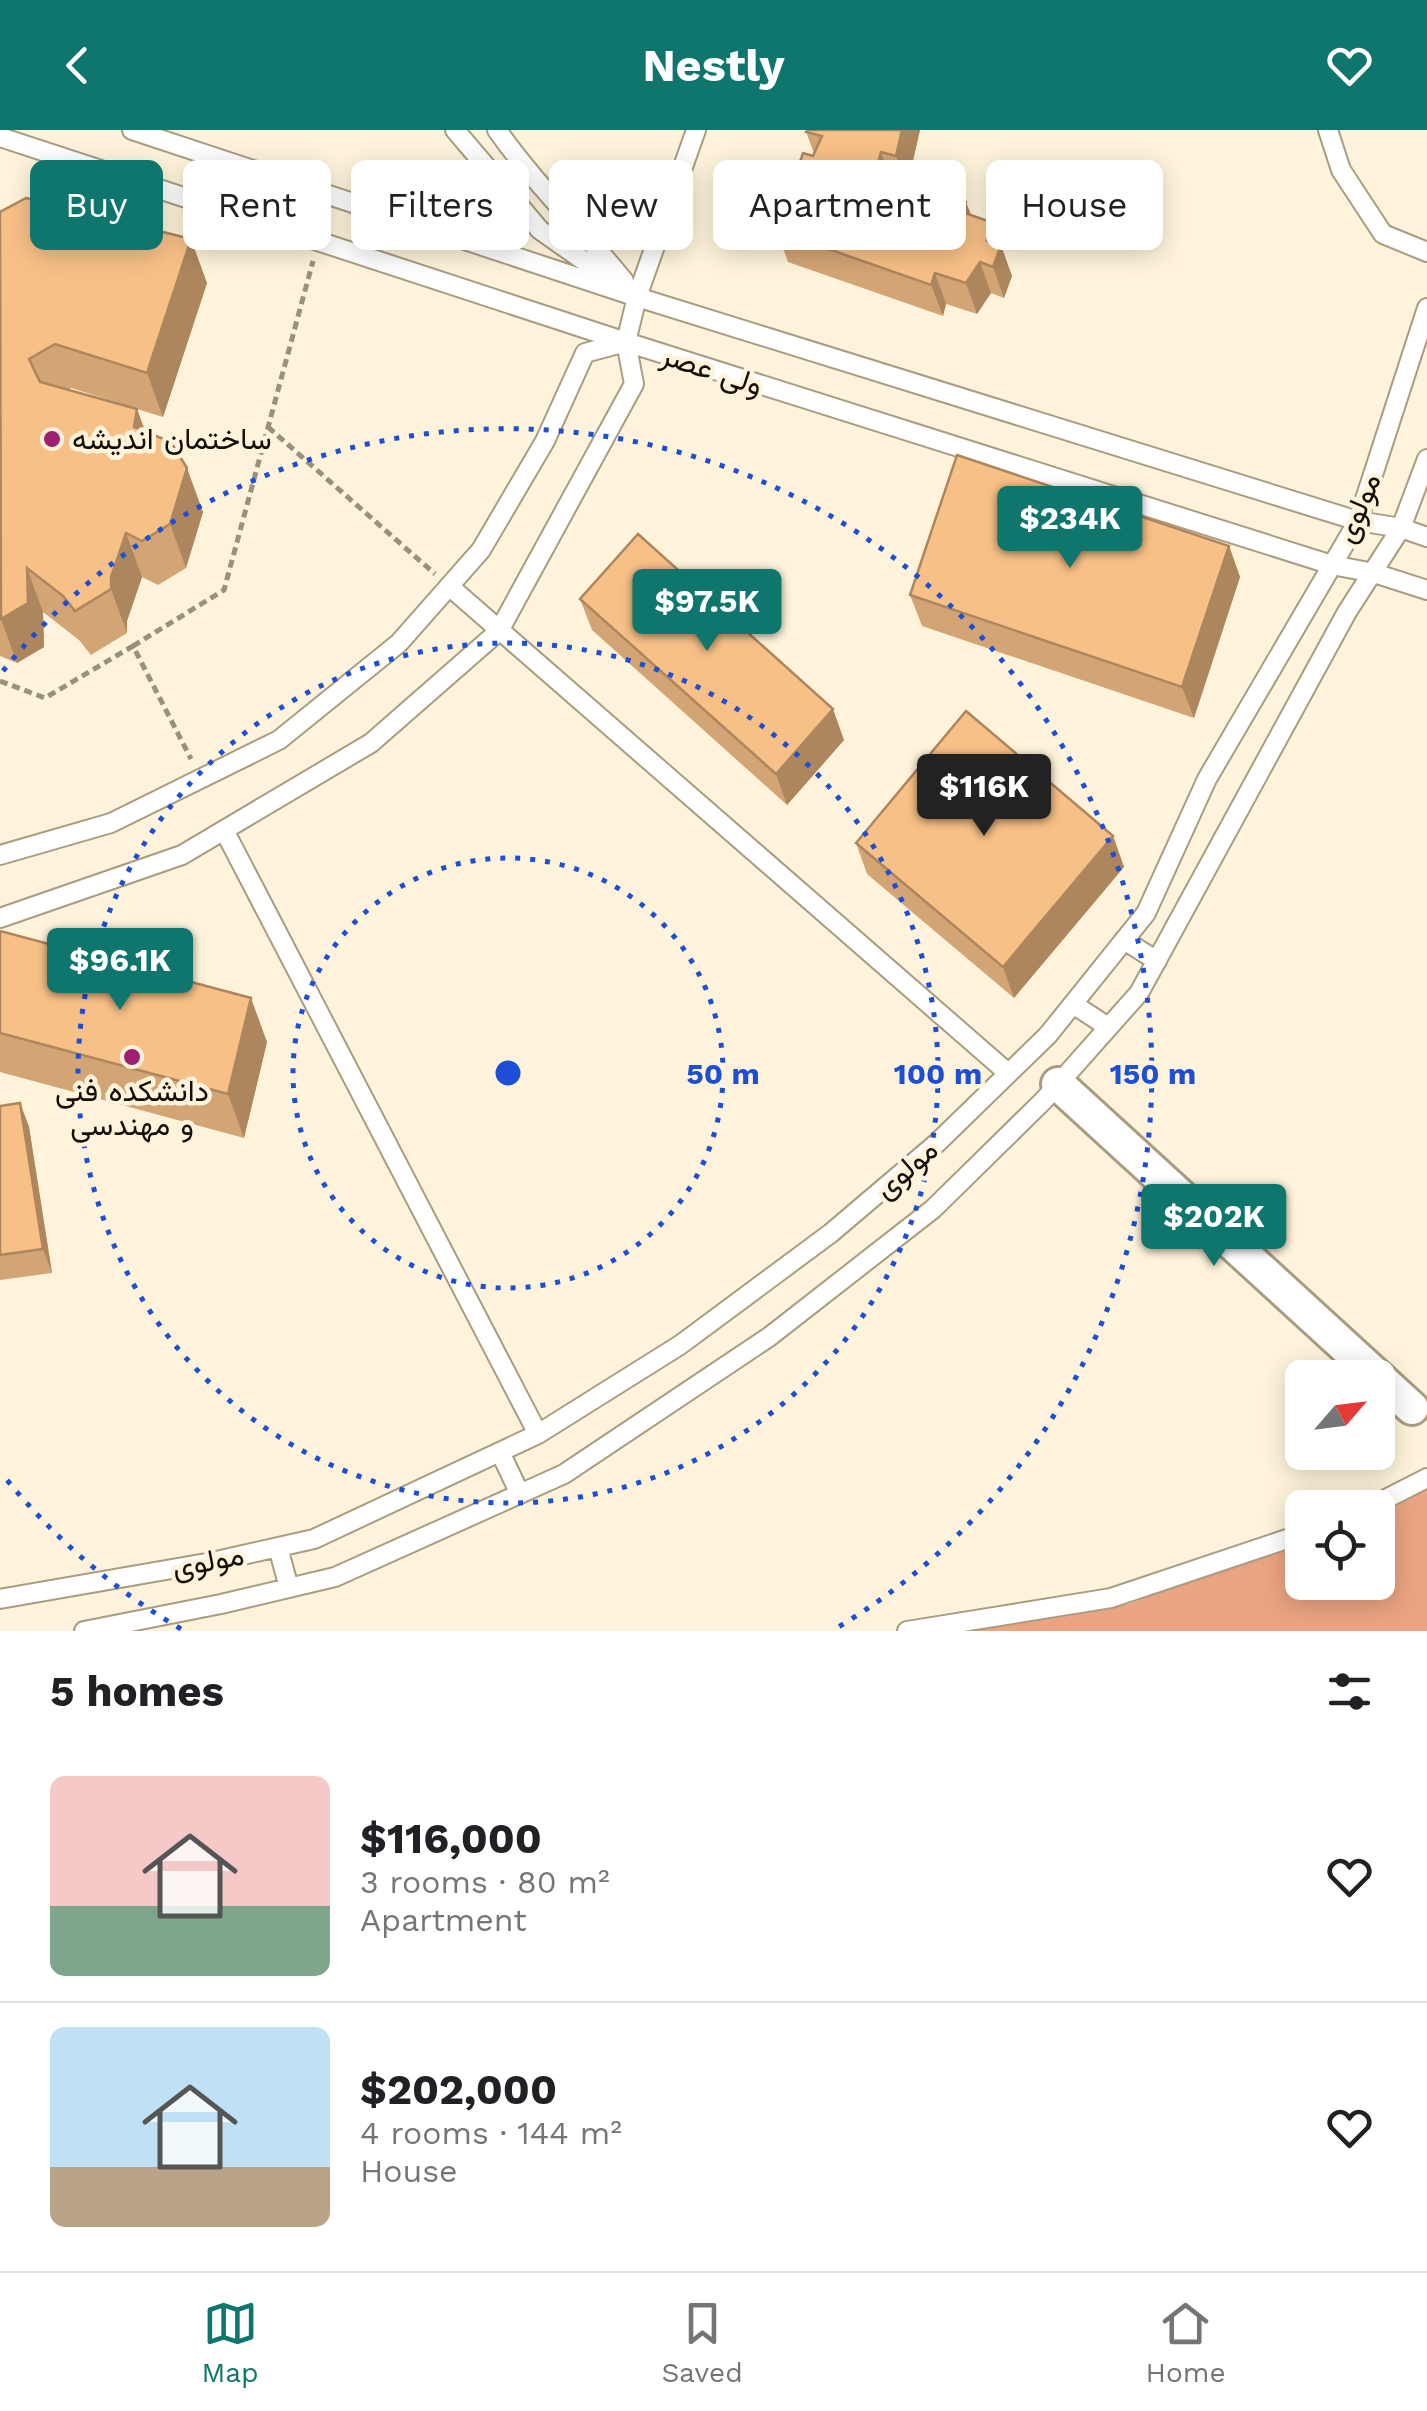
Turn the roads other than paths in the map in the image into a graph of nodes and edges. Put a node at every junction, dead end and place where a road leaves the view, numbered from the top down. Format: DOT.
graph roads {
  1 [pos="132,130"];
  2 [pos="455,130"];
  3 [pos="498,130"];
  4 [pos="696,130"];
  5 [pos="1328,130"];
  6 [pos="0,136"];
  7 [pos="1427,252"];
  8 [pos="637,298"];
  9 [pos="1427,308"];
  10 [pos="626,342"];
  11 [pos="1427,458"];
  12 [pos="1358,521"];
  13 [pos="1402,528"];
  14 [pos="1427,537"];
  15 [pos="1332,565"];
  16 [pos="1374,572"];
  17 [pos="449,586"];
  18 [pos="1427,590"];
  19 [pos="499,631"];
  20 [pos="224,830"];
  21 [pos="0,855"];
  22 [pos="0,918"];
  23 [pos="1124,940"];
  24 [pos="1157,961"];
  25 [pos="1073,1004"];
  26 [pos="1108,1028"];
  27 [pos="1008,1073"];
  28 [pos="1058,1084"];
  29 [pos="1412,1408"];
  30 [pos="538,1434"];
  31 [pos="500,1452"];
  32 [pos="1427,1478"];
  33 [pos="520,1494"];
  34 [pos="1395,1494"];
  35 [pos="1285,1540"];
  36 [pos="278,1547"];
  37 [pos="288,1588"];
  38 [pos="0,1599"];
  39 [pos="84,1631"];
  40 [pos="907,1631"];
  1 -- 8 [label="lane, ولی عصر"];
  2 -- 8 [label="lane"];
  3 -- 8 [label="lane"];
  4 -- 8 [label="lane"];
  5 -- 7 [label="lane"];
  6 -- 10 [label="lane, ولی عصر"];
  8 -- 10 [label="lane"];
  8 -- 12 [label="lane, ولی عصر"];
  9 -- 12 [label="lane, مولوی"];
  10 -- 15 [label="lane, ولی عصر"];
  10 -- 17 [label="lane"];
  10 -- 19 [label="lane"];
  11 -- 13 [label="lane, مولوی"];
  12 -- 13 [label="lane, ولی عصر"];
  12 -- 15 [label="lane, مولوی"];
  13 -- 14 [label="lane, ولی عصر"];
  13 -- 16 [label="lane, مولوی"];
  15 -- 16 [label="lane, ولی عصر"];
  15 -- 23 [label="lane, مولوی"];
  16 -- 18 [label="lane, ولی عصر"];
  16 -- 24 [label="lane, مولوی"];
  17 -- 19 [label="lane"];
  17 -- 21 [label="lane"];
  19 -- 20 [label="lane"];
  19 -- 27 [label="lane"];
  20 -- 22 [label="lane"];
  20 -- 30 [label="lane"];
  23 -- 24 [label="lane"];
  23 -- 25 [label="lane, مولوی"];
  24 -- 26 [label="lane, مولوی"];
  25 -- 26 [label="lane"];
  25 -- 27 [label="lane, مولوی"];
  26 -- 28 [label="lane, مولوی"];
  27 -- 30 [label="lane, مولوی"];
  28 -- 29 [label="street"];
  28 -- 33 [label="lane, مولوی"];
  30 -- 31 [label="lane, مولوی"];
  31 -- 33 [label="lane"];
  31 -- 36 [label="lane, مولوی"];
  32 -- 34 [label="lane"];
  33 -- 37 [label="lane, مولوی"];
  35 -- 40 [label="lane"];
  36 -- 37 [label="lane"];
  36 -- 38 [label="lane, مولوی"];
  37 -- 39 [label="lane, مولوی"];
}
